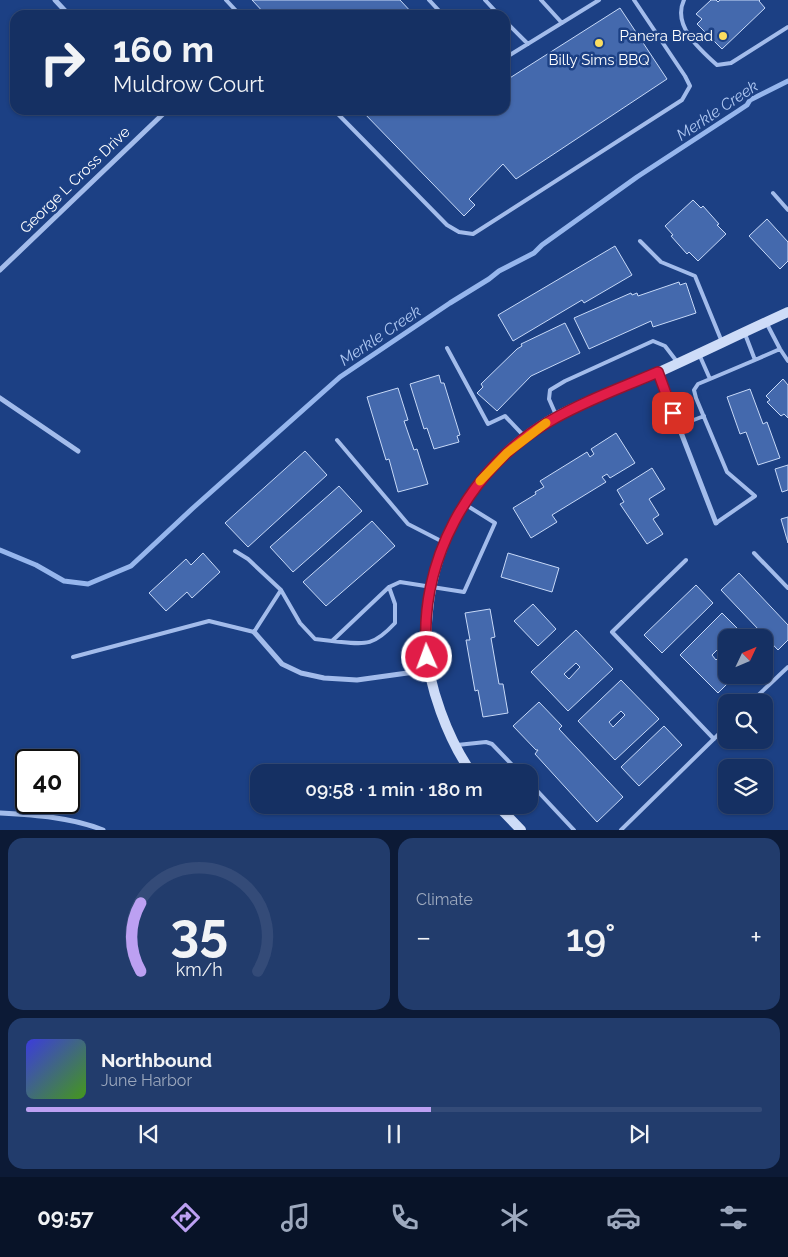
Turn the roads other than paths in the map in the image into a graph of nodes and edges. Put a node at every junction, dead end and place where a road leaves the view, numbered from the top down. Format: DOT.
graph roads {
  1 [pos="55,0"];
  2 [pos="226,0"];
  3 [pos="429,0"];
  4 [pos="485,0"];
  5 [pos="541,0"];
  6 [pos="599,0"];
  7 [pos="634,0"];
  8 [pos="684,0"];
  9 [pos="65,10"];
  10 [pos="235,10"];
  11 [pos="438,10"];
  12 [pos="494,10"];
  13 [pos="562,23"];
  14 [pos="510,26"];
  15 [pos="788,27"];
  16 [pos="528,44"];
  17 [pos="510,55"];
  18 [pos="163,115"];
  19 [pos="339,115"];
  20 [pos="773,193"];
  21 [pos="788,210"];
  22 [pos="640,241"];
  23 [pos="0,270"];
  24 [pos="788,312"];
  25 [pos="766,322"];
  26 [pos="745,332"];
  27 [pos="722,342"];
  28 [pos="447,348"];
  29 [pos="780,350"];
  30 [pos="699,353"];
  31 [pos="755,360"];
  32 [pos="788,361"];
  33 [pos="678,363"];
  34 [pos="658,372"];
  35 [pos="710,378"];
  36 [pos="0,398"];
  37 [pos="704,416"];
  38 [pos="557,417"];
  39 [pos="678,426"];
  40 [pos="526,438"];
  41 [pos="336,440"];
  42 [pos="78,451"];
  43 [pos="464,504"];
  44 [pos="716,523"];
  45 [pos="445,543"];
  46 [pos="235,551"];
  47 [pos="754,553"];
  48 [pos="686,560"];
  49 [pos="389,587"];
  50 [pos="430,587"];
  51 [pos="788,588"];
  52 [pos="280,590"];
  53 [pos="254,632"];
  54 [pos="332,641"];
  55 [pos="73,656"];
  56 [pos="788,666"];
  57 [pos="429,670"];
  58 [pos="759,694"];
  59 [pos="718,735"];
  60 [pos="714,739"];
  61 [pos="456,745"];
  62 [pos="467,764"];
  63 [pos="511,764"];
  64 [pos="538,792"];
  65 [pos="0,813"];
  66 [pos="506,814"];
  67 [pos="104,830"];
  68 [pos="521,830"];
  69 [pos="574,830"];
  70 [pos="621,830"];
  1 -- 9 [label="street"];
  2 -- 10 [label="lane"];
  3 -- 11 [label="lane"];
  4 -- 12 [label="lane"];
  5 -- 13 [label="lane"];
  6 -- 13 [label="lane"];
  7 -- 19 [label="lane"];
  8 -- 15 [label="lane"];
  13 -- 16 [label="lane"];
  14 -- 16 [label="lane"];
  16 -- 17 [label="lane"];
  18 -- 23 [label="street, George L Cross Drive"];
  20 -- 21 [label="lane"];
  22 -- 27 [label="lane"];
  24 -- 25 [label="street"];
  25 -- 26 [label="street"];
  25 -- 29 [label="lane"];
  26 -- 27 [label="street"];
  26 -- 31 [label="lane"];
  27 -- 30 [label="street"];
  28 -- 40 [label="lane"];
  29 -- 31 [label="lane"];
  29 -- 32 [label="lane"];
  30 -- 33 [label="street"];
  30 -- 35 [label="lane"];
  31 -- 35 [label="lane"];
  33 -- 34 [label="street"];
  33 -- 38 [label="lane"];
  34 -- 38 [label="street"];
  34 -- 39 [label="street"];
  35 -- 37 [label="lane"];
  36 -- 42 [label="street"];
  37 -- 39 [label="lane"];
  37 -- 44 [label="lane"];
  38 -- 40 [label="street"];
  39 -- 44 [label="street"];
  40 -- 43 [label="street"];
  41 -- 45 [label="lane"];
  43 -- 45 [label="street"];
  43 -- 50 [label="lane"];
  45 -- 50 [label="street"];
  46 -- 52 [label="lane"];
  47 -- 51 [label="lane"];
  48 -- 60 [label="lane"];
  49 -- 50 [label="lane"];
  49 -- 54 [label="lane"];
  49 -- 54 [label="lane"];
  50 -- 57 [label="street"];
  52 -- 53 [label="lane"];
  52 -- 54 [label="lane"];
  53 -- 55 [label="lane"];
  53 -- 57 [label="street"];
  56 -- 58 [label="lane"];
  57 -- 61 [label="street"];
  59 -- 60 [label="lane"];
  60 -- 70 [label="lane"];
  61 -- 62 [label="street"];
  61 -- 63 [label="lane"];
  64 -- 69 [label="lane"];
  65 -- 67 [label="street"];
  66 -- 68 [label="street"];
}
